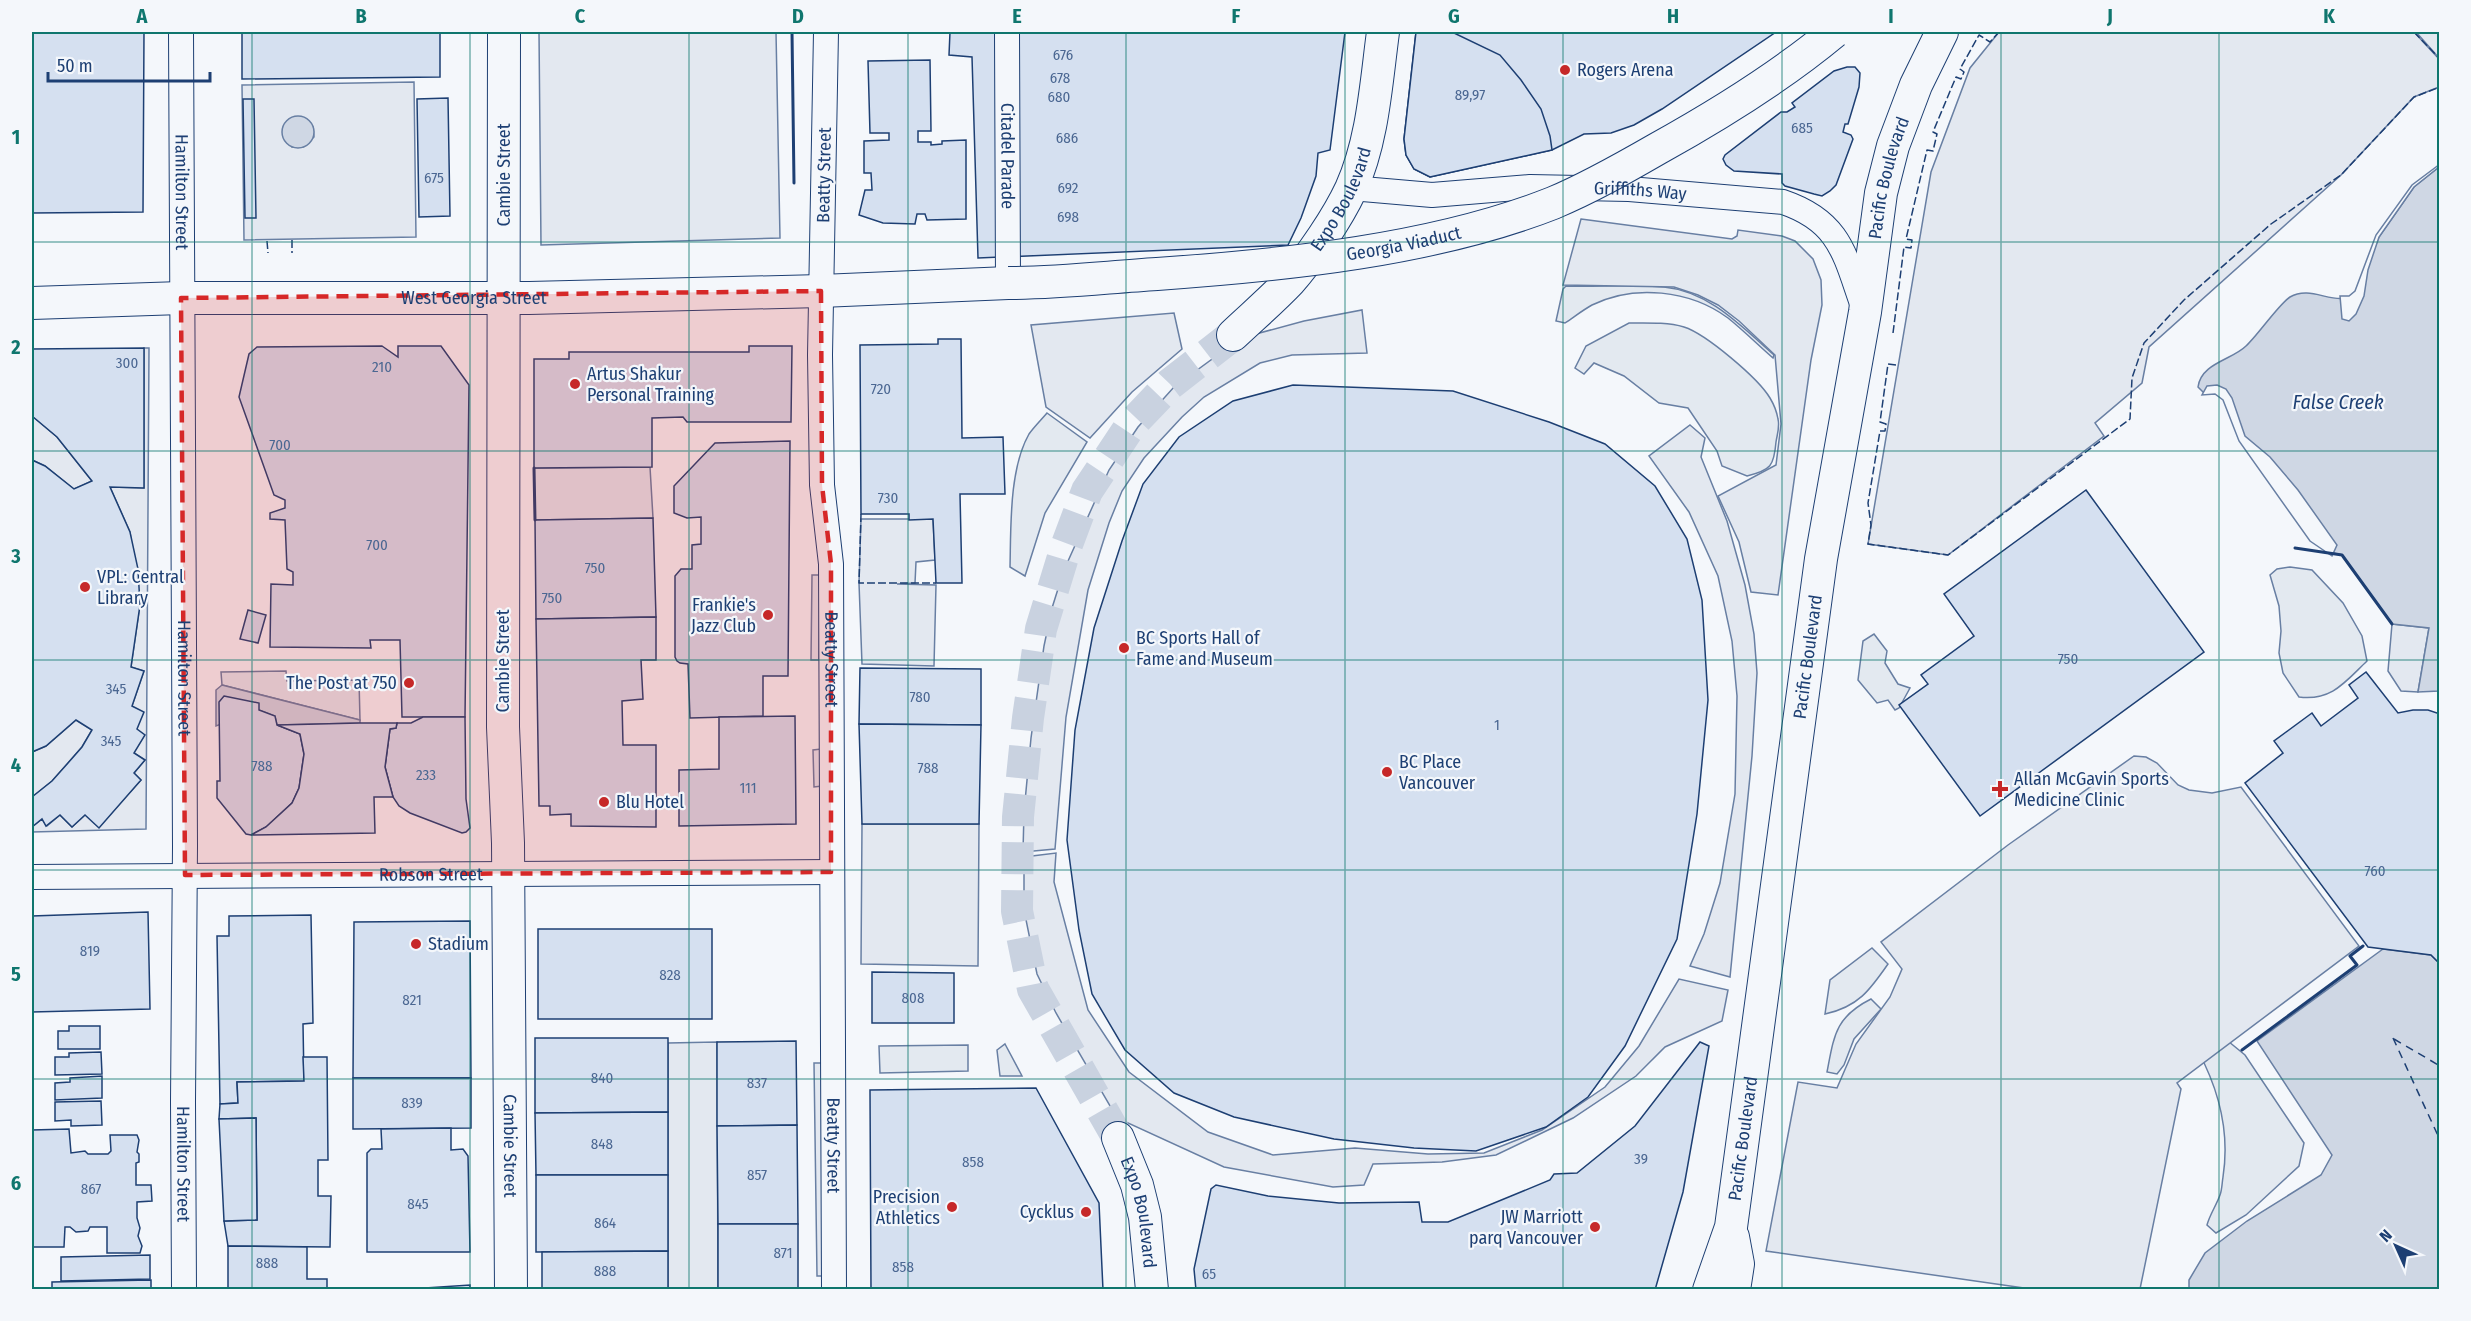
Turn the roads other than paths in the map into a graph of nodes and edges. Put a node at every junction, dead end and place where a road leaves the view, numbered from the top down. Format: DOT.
graph roads {
  1 [pos="181,32"];
  2 [pos="504,32"];
  3 [pos="826,32"];
  4 [pos="1007,32"];
  5 [pos="1383,32"];
  6 [pos="1834,32"];
  7 [pos="1942,32"];
  8 [pos="1351,188"];
  9 [pos="1008,270"];
  10 [pos="918,287"];
  11 [pos="821,291"];
  12 [pos="181,298"];
  13 [pos="504,298"];
  14 [pos="32,303"];
  15 [pos="1865,312"];
  16 [pos="1233,335"];
  17 [pos="831,872"];
  18 [pos="507,873"];
  19 [pos="185,875"];
  20 [pos="32,877"];
  21 [pos="1118,1138"];
  22 [pos="1731,1227"];
  23 [pos="184,1290"];
  24 [pos="511,1290"];
  25 [pos="834,1290"];
  26 [pos="1152,1290"];
  27 [pos="1709,1290"];
  28 [pos="1734,1290"];
  1 -- 12 [label="street, Hamilton Street"];
  2 -- 13 [label="main road, Cambie Street"];
  3 -- 11 [label="street, Beatty Street"];
  4 -- 9 [label="street, Citadel Parade"];
  5 -- 8 [label="main road, Expo Boulevard"];
  6 -- 9 [label="main road, Georgia Viaduct, bridge"];
  7 -- 15 [label="main road, Pacific Boulevard"];
  8 -- 15 [label="street, Griffiths Way"];
  8 -- 16 [label="main road, Expo Boulevard"];
  9 -- 10 [label="main road, Georgia Viaduct"];
  10 -- 11 [label="main road, West Georgia Street"];
  11 -- 13 [label="main road, West Georgia Street"];
  11 -- 17 [label="street, Beatty Street"];
  12 -- 13 [label="main road, West Georgia Street"];
  12 -- 14 [label="main road, West Georgia Street"];
  12 -- 19 [label="street, Hamilton Street"];
  13 -- 18 [label="main road, Cambie Street"];
  15 -- 22 [label="main road, Pacific Boulevard"];
  17 -- 18 [label="street, Robson Street"];
  17 -- 25 [label="street, Beatty Street"];
  18 -- 19 [label="street, Robson Street"];
  18 -- 24 [label="main road, Cambie Street"];
  19 -- 20 [label="street, Robson Street"];
  19 -- 23 [label="street, Hamilton Street"];
  21 -- 26 [label="main road, Expo Boulevard"];
  22 -- 27 [label="main road, Pacific Boulevard"];
  22 -- 28 [label="main road"];
}
